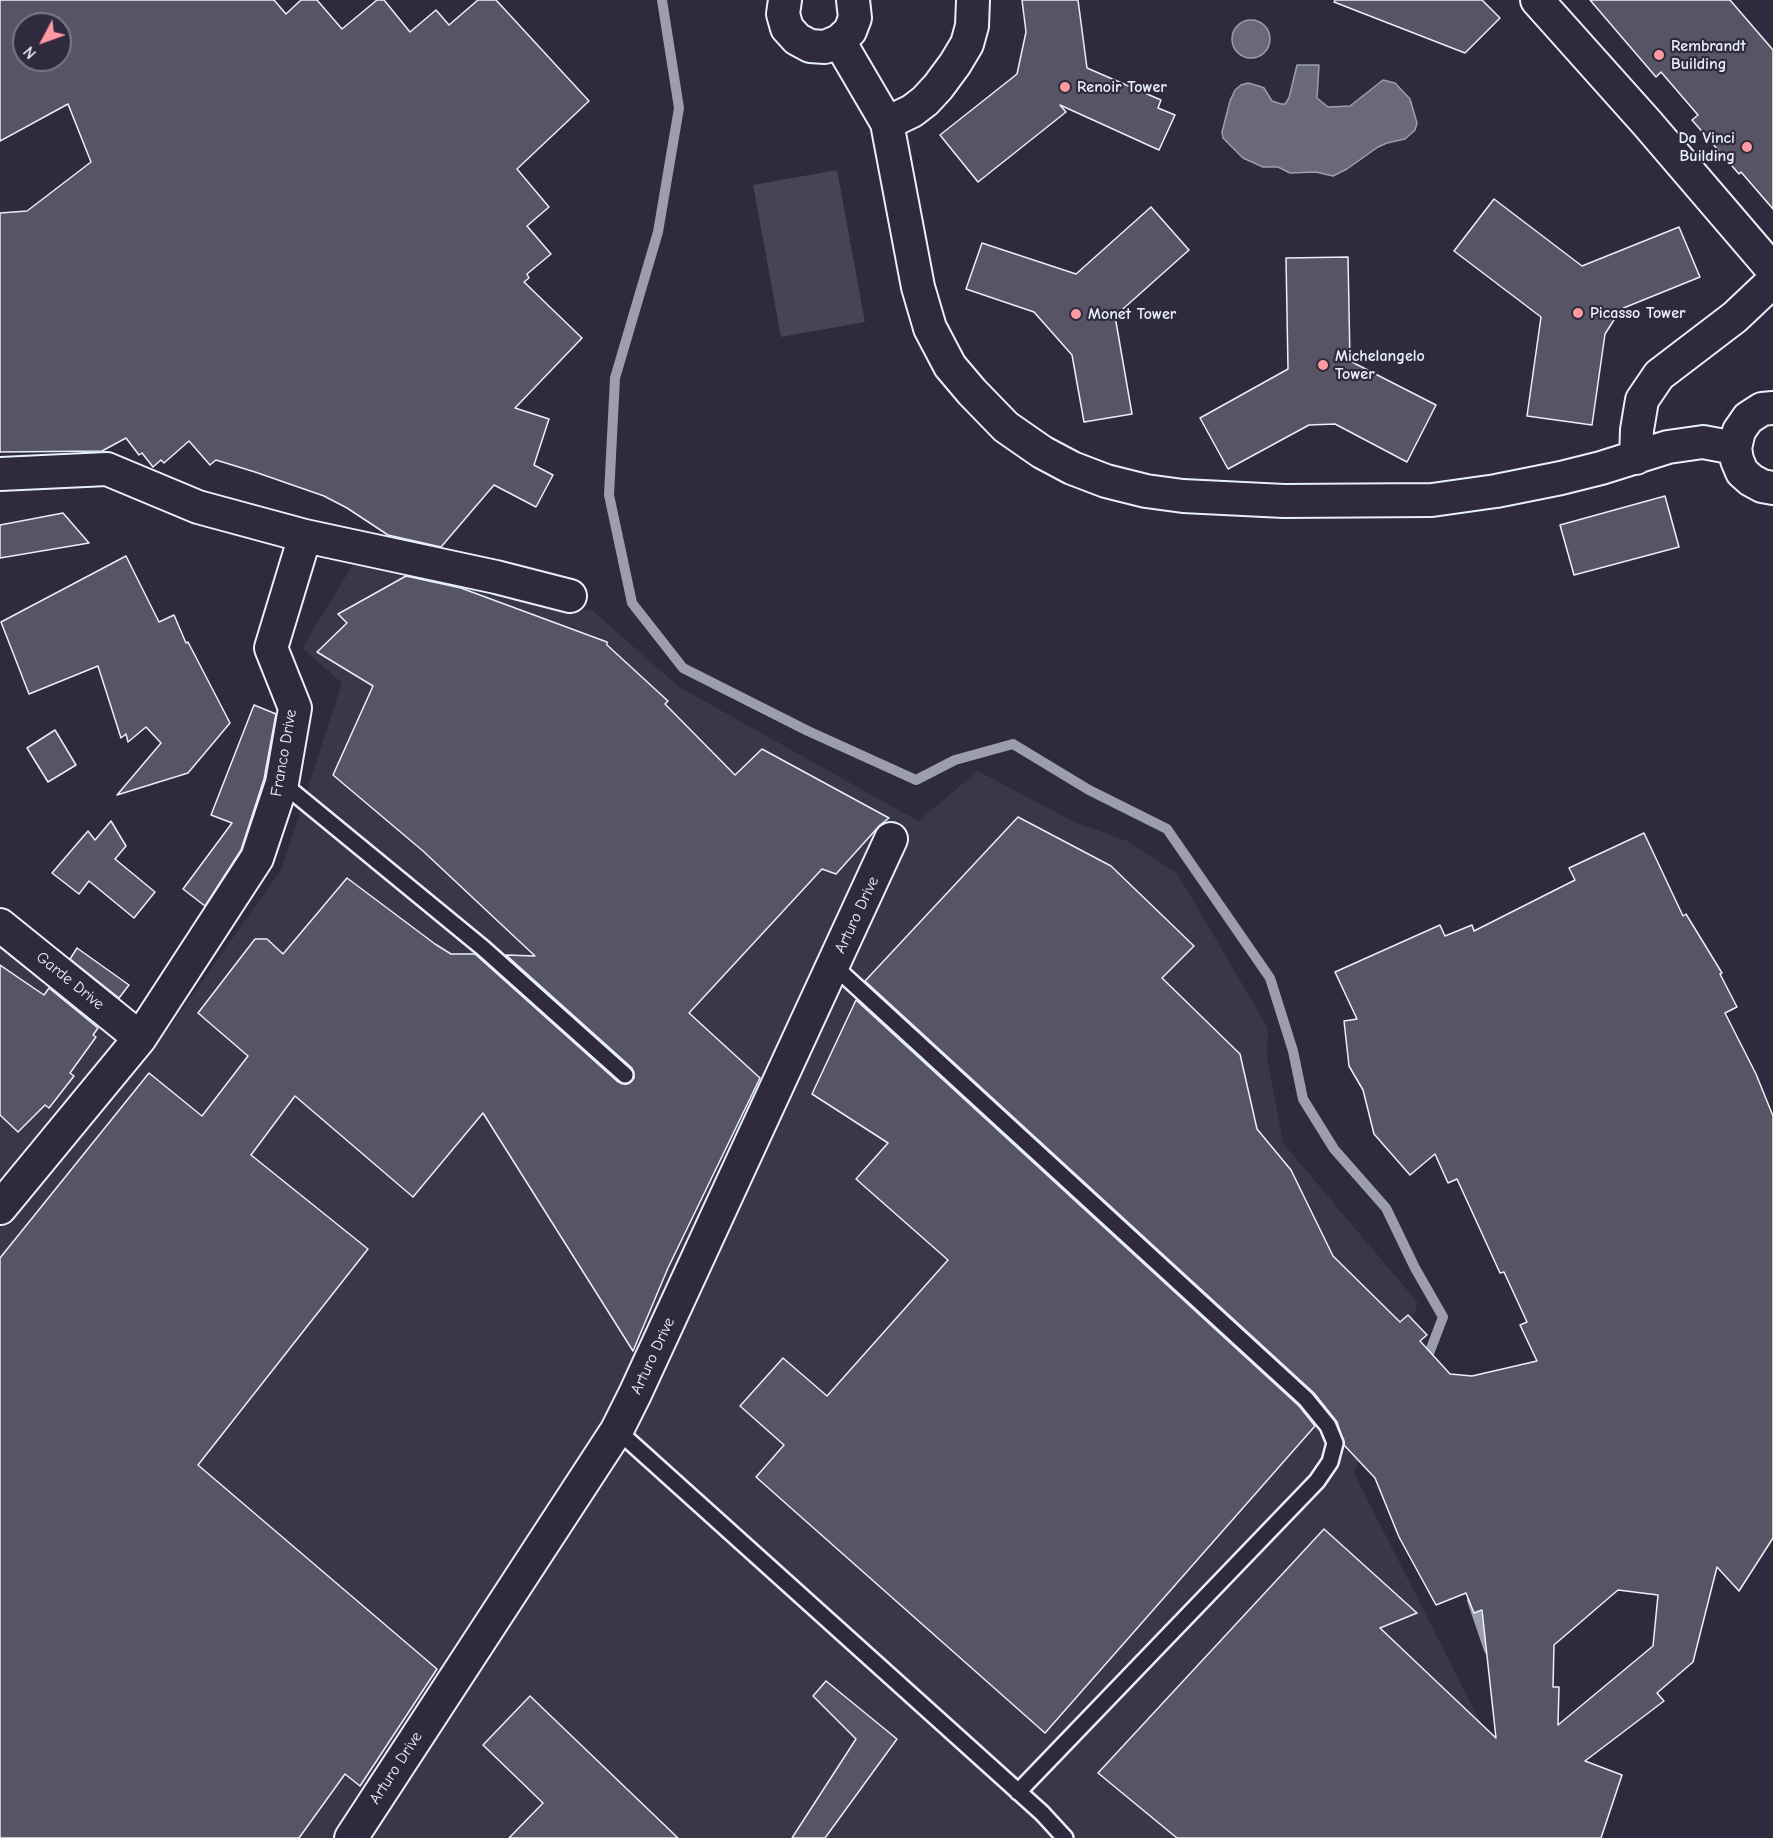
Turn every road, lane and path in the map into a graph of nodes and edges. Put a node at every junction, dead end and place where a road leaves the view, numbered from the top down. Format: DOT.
graph roads {
  1 [pos="785,0"];
  2 [pos="854,0"];
  3 [pos="973,0"];
  4 [pos="1537,0"];
  5 [pos="839,41"];
  6 [pos="887,123"];
  7 [pos="1773,270"];
  8 [pos="1773,281"];
  9 [pos="1773,408"];
  10 [pos="1735,448"];
  11 [pos="1636,458"];
  12 [pos="0,474"];
  13 [pos="1773,488"];
  14 [pos="305,536"];
  15 [pos="570,596"];
  16 [pos="282,783"];
  17 [pos="891,840"];
  18 [pos="0,925"];
  19 [pos="834,966"];
  20 [pos="140,1038"];
  21 [pos="625,1075"];
  22 [pos="0,1208"];
  23 [pos="617,1430"];
  24 [pos="1018,1792"];
  25 [pos="351,1838"];
  26 [pos="1065,1838"];
  1 -- 5 [label="street"];
  2 -- 5 [label="street"];
  3 -- 6 [label="street"];
  4 -- 7 [label="street"];
  5 -- 6 [label="street"];
  6 -- 11 [label="street"];
  8 -- 11 [label="street"];
  9 -- 10 [label="street"];
  10 -- 11 [label="street"];
  10 -- 13 [label="street"];
  12 -- 14 [label="street"];
  14 -- 15 [label="street"];
  14 -- 16 [label="street, Franco Drive"];
  16 -- 20 [label="street, Franco Drive"];
  16 -- 21 [label="lane"];
  17 -- 19 [label="street, Arturo Drive"];
  18 -- 20 [label="street, Garde Drive"];
  19 -- 23 [label="street, Arturo Drive"];
  19 -- 24 [label="lane"];
  20 -- 22 [label="street, Franco Drive"];
  23 -- 24 [label="lane"];
  23 -- 25 [label="street, Arturo Drive"];
  24 -- 26 [label="lane"];
}
